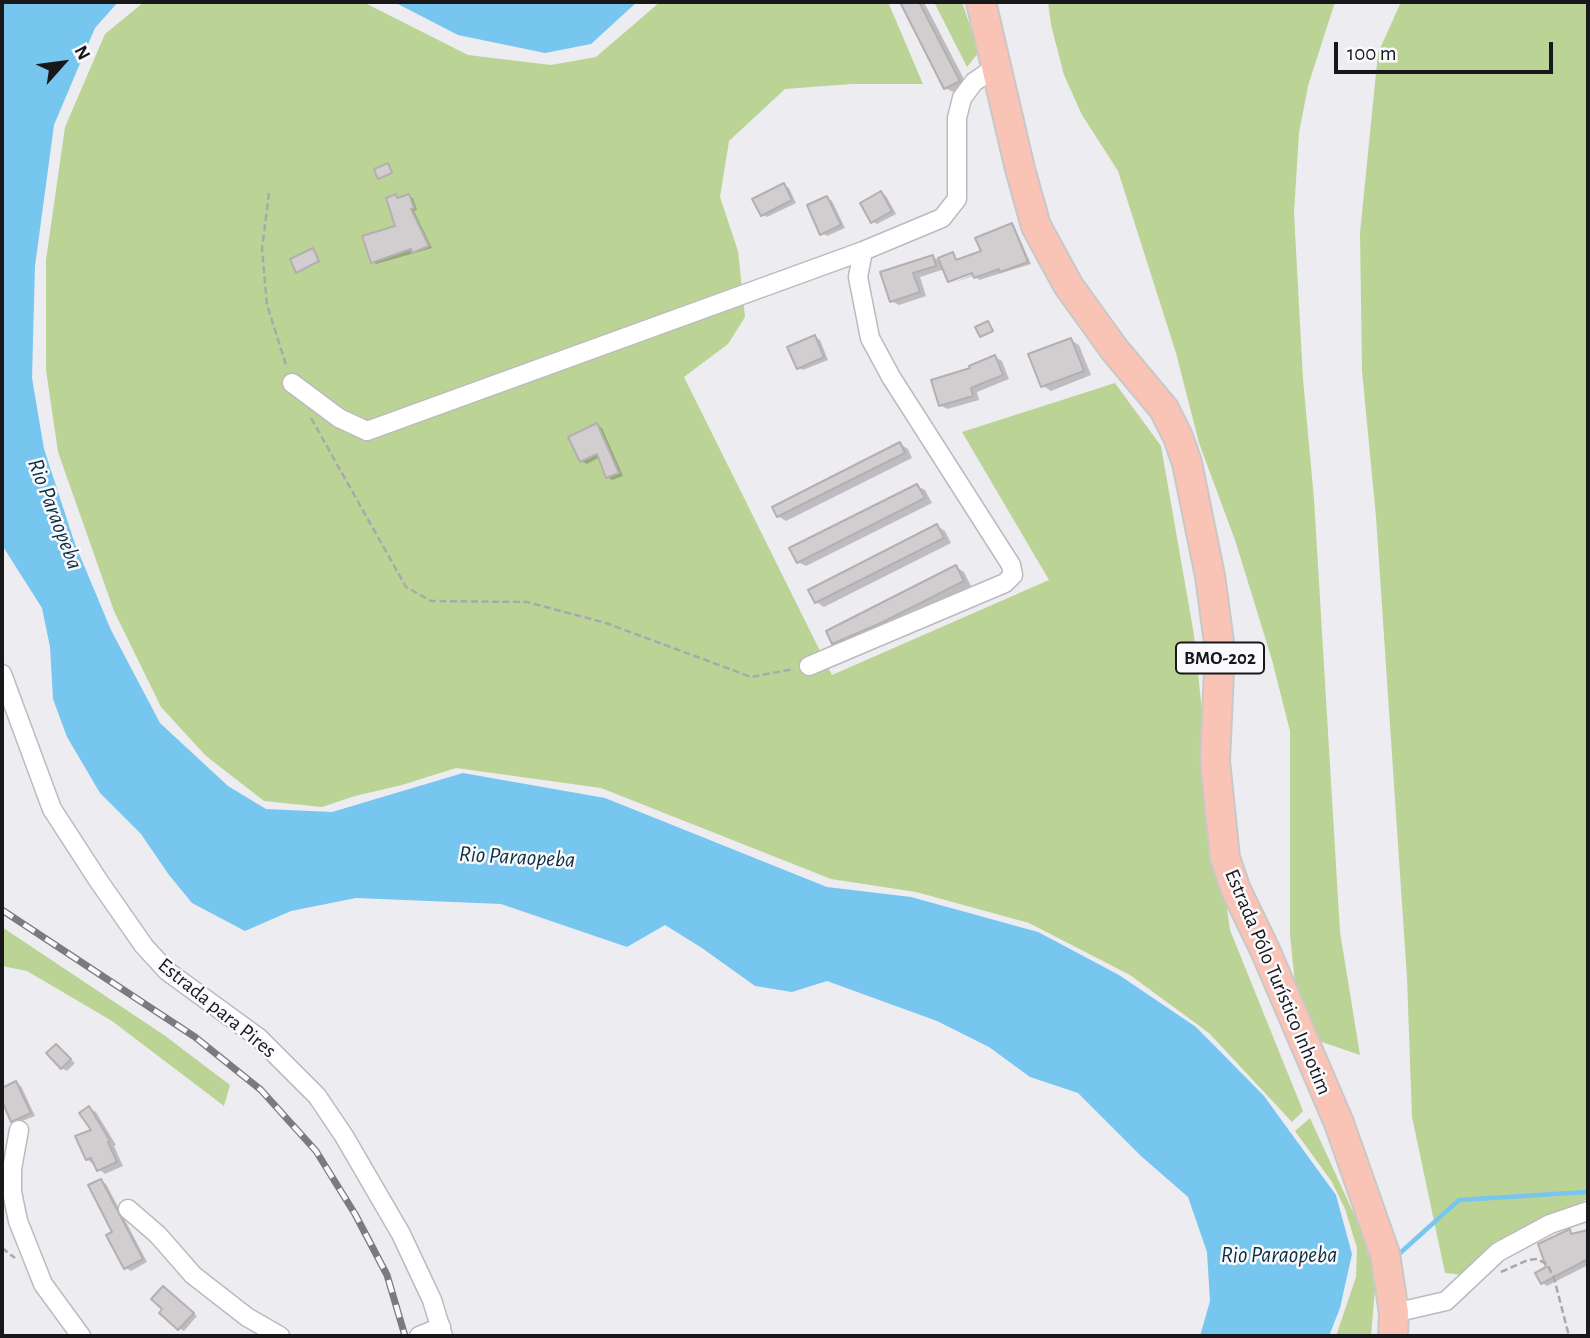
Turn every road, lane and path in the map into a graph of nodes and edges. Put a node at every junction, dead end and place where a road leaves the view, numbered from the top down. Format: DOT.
graph roads {
  1 [pos="981,2"];
  2 [pos="996,67"];
  3 [pos="269,193"];
  4 [pos="863,251"];
  5 [pos="292,383"];
  6 [pos="312,419"];
  7 [pos="809,666"];
  8 [pos="2,674"];
  9 [pos="19,1130"];
  10 [pos="128,1209"];
  11 [pos="1588,1211"];
  12 [pos="1493,1276"];
  13 [pos="1393,1325"];
  14 [pos="442,1331"];
  15 [pos="81,1336"];
  16 [pos="280,1336"];
  17 [pos="419,1336"];
  18 [pos="1569,1336"];
  1 -- 2 [label="main road, Estrada Pólo Turístico Inhotim / BMO-202"];
  2 -- 4 [label="street"];
  2 -- 13 [label="main road, Estrada Pólo Turístico Inhotim / BMO-202"];
  3 -- 5 [label="path"];
  4 -- 5 [label="street"];
  4 -- 7 [label="street"];
  6 -- 7 [label="path"];
  8 -- 14 [label="street, Estrada para Pires"];
  9 -- 15 [label="street"];
  10 -- 16 [label="street"];
  11 -- 13 [label="street"];
  12 -- 18 [label="path"];
  14 -- 17 [label="street"];
}
